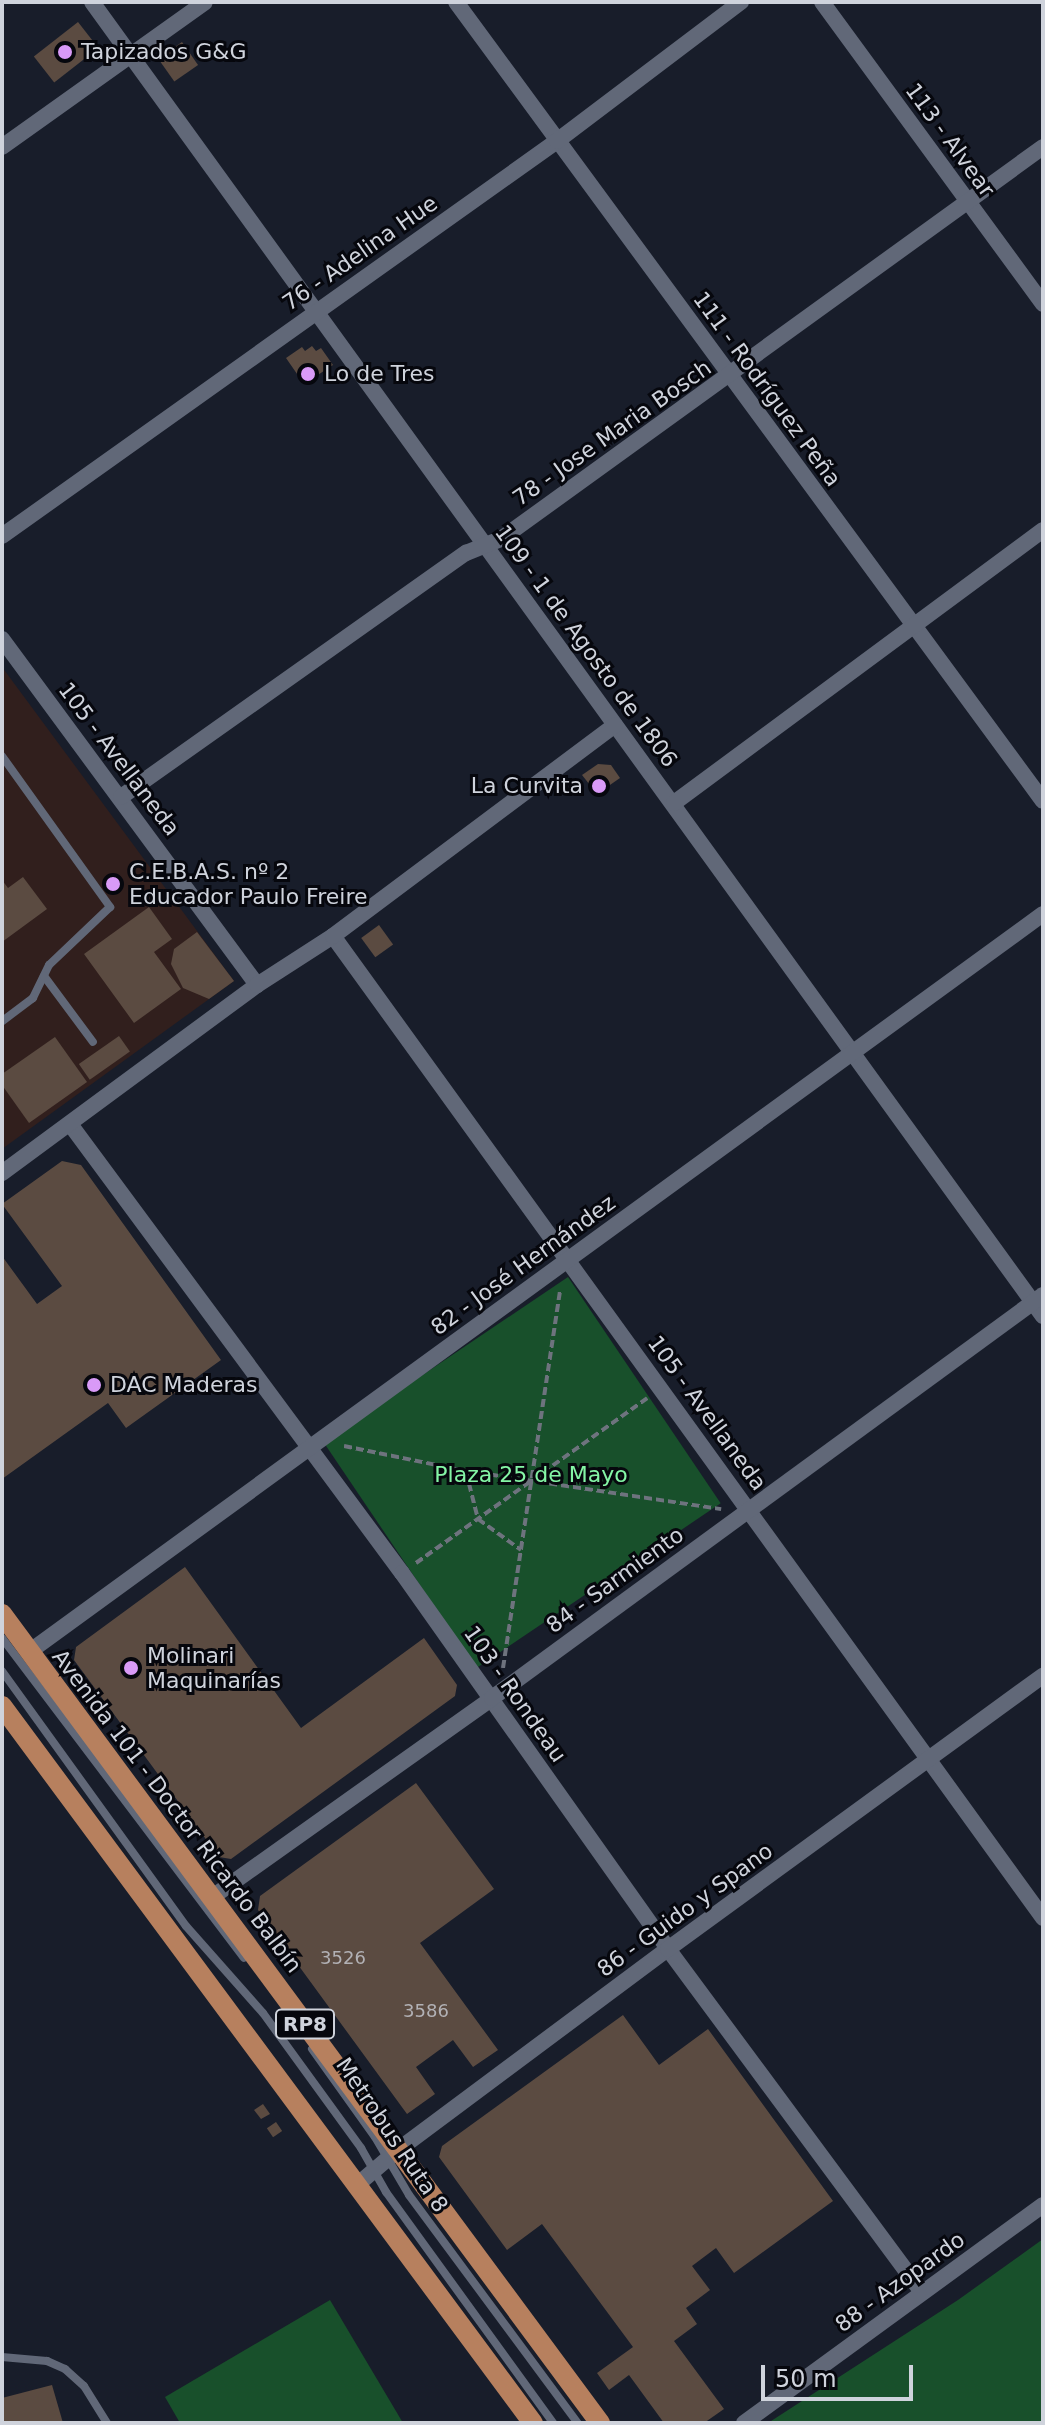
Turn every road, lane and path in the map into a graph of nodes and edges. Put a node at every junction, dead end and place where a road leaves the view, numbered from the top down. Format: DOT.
graph roads {
  1 [pos="92,2"];
  2 [pos="205,2"];
  3 [pos="456,2"];
  4 [pos="741,2"];
  5 [pos="822,2"];
  6 [pos="131,55"];
  7 [pos="557,141"];
  8 [pos="2,147"];
  9 [pos="1043,147"];
  10 [pos="968,202"];
  11 [pos="1043,304"];
  12 [pos="317,310"];
  13 [pos="730,376"];
  14 [pos="1043,530"];
  15 [pos="2,536"];
  16 [pos="485,545"];
  17 [pos="912,625"];
  18 [pos="2,639"];
  19 [pos="615,725"];
  20 [pos="2,756"];
  21 [pos="121,797"];
  22 [pos="1043,801"];
  23 [pos="674,803"];
  24 [pos="1043,914"];
  25 [pos="333,936"];
  26 [pos="44,976"];
  27 [pos="257,985"];
  28 [pos="2,1021"];
  29 [pos="93,1042"];
  30 [pos="852,1051"];
  31 [pos="70,1124"];
  32 [pos="2,1173"];
  33 [pos="567,1261"];
  34 [pos="1040,1304"];
  35 [pos="661,1387"];
  36 [pos="312,1443"];
  37 [pos="466,1471"];
  38 [pos="533,1481"];
  39 [pos="746,1511"];
  40 [pos="478,1519"];
  41 [pos="521,1550"];
  42 [pos="402,1573"];
  43 [pos="2,1614"];
  44 [pos="2,1638"];
  45 [pos="29,1652"];
  46 [pos="2,1671"];
  47 [pos="1043,1676"];
  48 [pos="496,1695"];
  49 [pos="2,1706"];
  50 [pos="927,1761"];
  51 [pos="211,1898"];
  52 [pos="1043,1918"];
  53 [pos="668,1949"];
  54 [pos="393,2155"];
  55 [pos="365,2178"];
  56 [pos="1043,2205"];
  57 [pos="922,2292"];
  58 [pos="2,2357"];
  59 [pos="536,2414"];
  60 [pos="107,2423"];
  61 [pos="552,2423"];
  62 [pos="578,2423"];
  63 [pos="600,2423"];
  64 [pos="744,2423"];
  1 -- 6 [label="street, 109 - 1 de Agosto de 1806"];
  2 -- 6 [label="street"];
  3 -- 7 [label="street, 111 - Rodríguez Peña"];
  4 -- 7 [label="street, 76 - Adelina Hue"];
  5 -- 10 [label="street, 113 - Alvear"];
  6 -- 8 [label="street"];
  6 -- 12 [label="street, 109 - 1 de Agosto de 1806"];
  7 -- 12 [label="street, 76 - Adelina Hue"];
  7 -- 13 [label="street, 111 - Rodríguez Peña"];
  9 -- 10 [label="street, 78 - Jose Maria Bosch"];
  10 -- 11 [label="street, 113 - Alvear"];
  10 -- 13 [label="street, 78 - Jose Maria Bosch"];
  12 -- 15 [label="street, 76 - Adelina Hue"];
  12 -- 16 [label="street, 109 - 1 de Agosto de 1806"];
  13 -- 16 [label="street, 78 - Jose Maria Bosch"];
  13 -- 17 [label="street, 111 - Rodríguez Peña"];
  14 -- 17 [label="street"];
  16 -- 19 [label="street, 109 - 1 de Agosto de 1806"];
  16 -- 21 [label="street, 78 - Jose Maria Bosch"];
  17 -- 22 [label="street, 111 - Rodríguez Peña"];
  17 -- 23 [label="street"];
  18 -- 21 [label="street, 105 - Avellaneda"];
  19 -- 23 [label="street, 109 - 1 de Agosto de 1806"];
  19 -- 25 [label="street"];
  20 -- 26 [label="lane"];
  21 -- 27 [label="street, 105 - Avellaneda"];
  23 -- 30 [label="street, 109 - 1 de Agosto de 1806"];
  24 -- 30 [label="street, 82 - José Hernández"];
  25 -- 27 [label="street"];
  25 -- 33 [label="street, 105 - Avellaneda"];
  26 -- 28 [label="lane"];
  26 -- 29 [label="lane"];
  27 -- 31 [label="street"];
  30 -- 33 [label="street, 82 - José Hernández"];
  30 -- 34 [label="street, 109 - 1 de Agosto de 1806"];
  31 -- 32 [label="street"];
  31 -- 36 [label="street, 103 - Rondeau"];
  33 -- 35 [label="street, 105 - Avellaneda"];
  33 -- 36 [label="street, 82 - José Hernández"];
  33 -- 38 [label="path"];
  34 -- 39 [label="street, 84 - Sarmiento"];
  35 -- 38 [label="path"];
  35 -- 39 [label="street, 105 - Avellaneda"];
  36 -- 37 [label="path"];
  36 -- 42 [label="street, 103 - Rondeau"];
  36 -- 45 [label="street, 82 - José Hernández"];
  37 -- 38 [label="path"];
  37 -- 40 [label="path"];
  38 -- 39 [label="path"];
  38 -- 40 [label="path"];
  38 -- 41 [label="path"];
  39 -- 48 [label="street, 84 - Sarmiento"];
  39 -- 50 [label="street, 105 - Avellaneda"];
  40 -- 41 [label="path"];
  40 -- 42 [label="path"];
  41 -- 48 [label="path"];
  42 -- 48 [label="street, 103 - Rondeau"];
  43 -- 45 [label="main road, Avenida 101 - Doctor Ricardo Balbín / RP8"];
  44 -- 54 [label="lane, Metrobus Ruta 8"];
  45 -- 51 [label="main road, Avenida 101 - Doctor Ricardo Balbín / RP8"];
  46 -- 55 [label="lane, Metrobus Ruta 8"];
  47 -- 50 [label="street, 86 - Guido y Spano"];
  48 -- 51 [label="street, 84 - Sarmiento"];
  48 -- 53 [label="street, 103 - Rondeau"];
  49 -- 55 [label="main road, RP8"];
  50 -- 52 [label="street, 105 - Avellaneda"];
  50 -- 53 [label="street, 86 - Guido y Spano"];
  51 -- 54 [label="main road, Avenida 101 - Doctor Ricardo Balbín / RP8"];
  53 -- 54 [label="street, 86 - Guido y Spano"];
  53 -- 57 [label="street, 103 - Rondeau"];
  54 -- 55 [label="street, 86 - Guido y Spano"];
  54 -- 62 [label="lane, Metrobus Ruta 8"];
  54 -- 63 [label="main road, Avenida 101 - Doctor Ricardo Balbín / RP8"];
  55 -- 59 [label="main road, RP8"];
  56 -- 57 [label="street, 88 - Azopardo"];
  57 -- 64 [label="street, 88 - Azopardo"];
  58 -- 60 [label="lane"];
  59 -- 61 [label="lane"];
}
